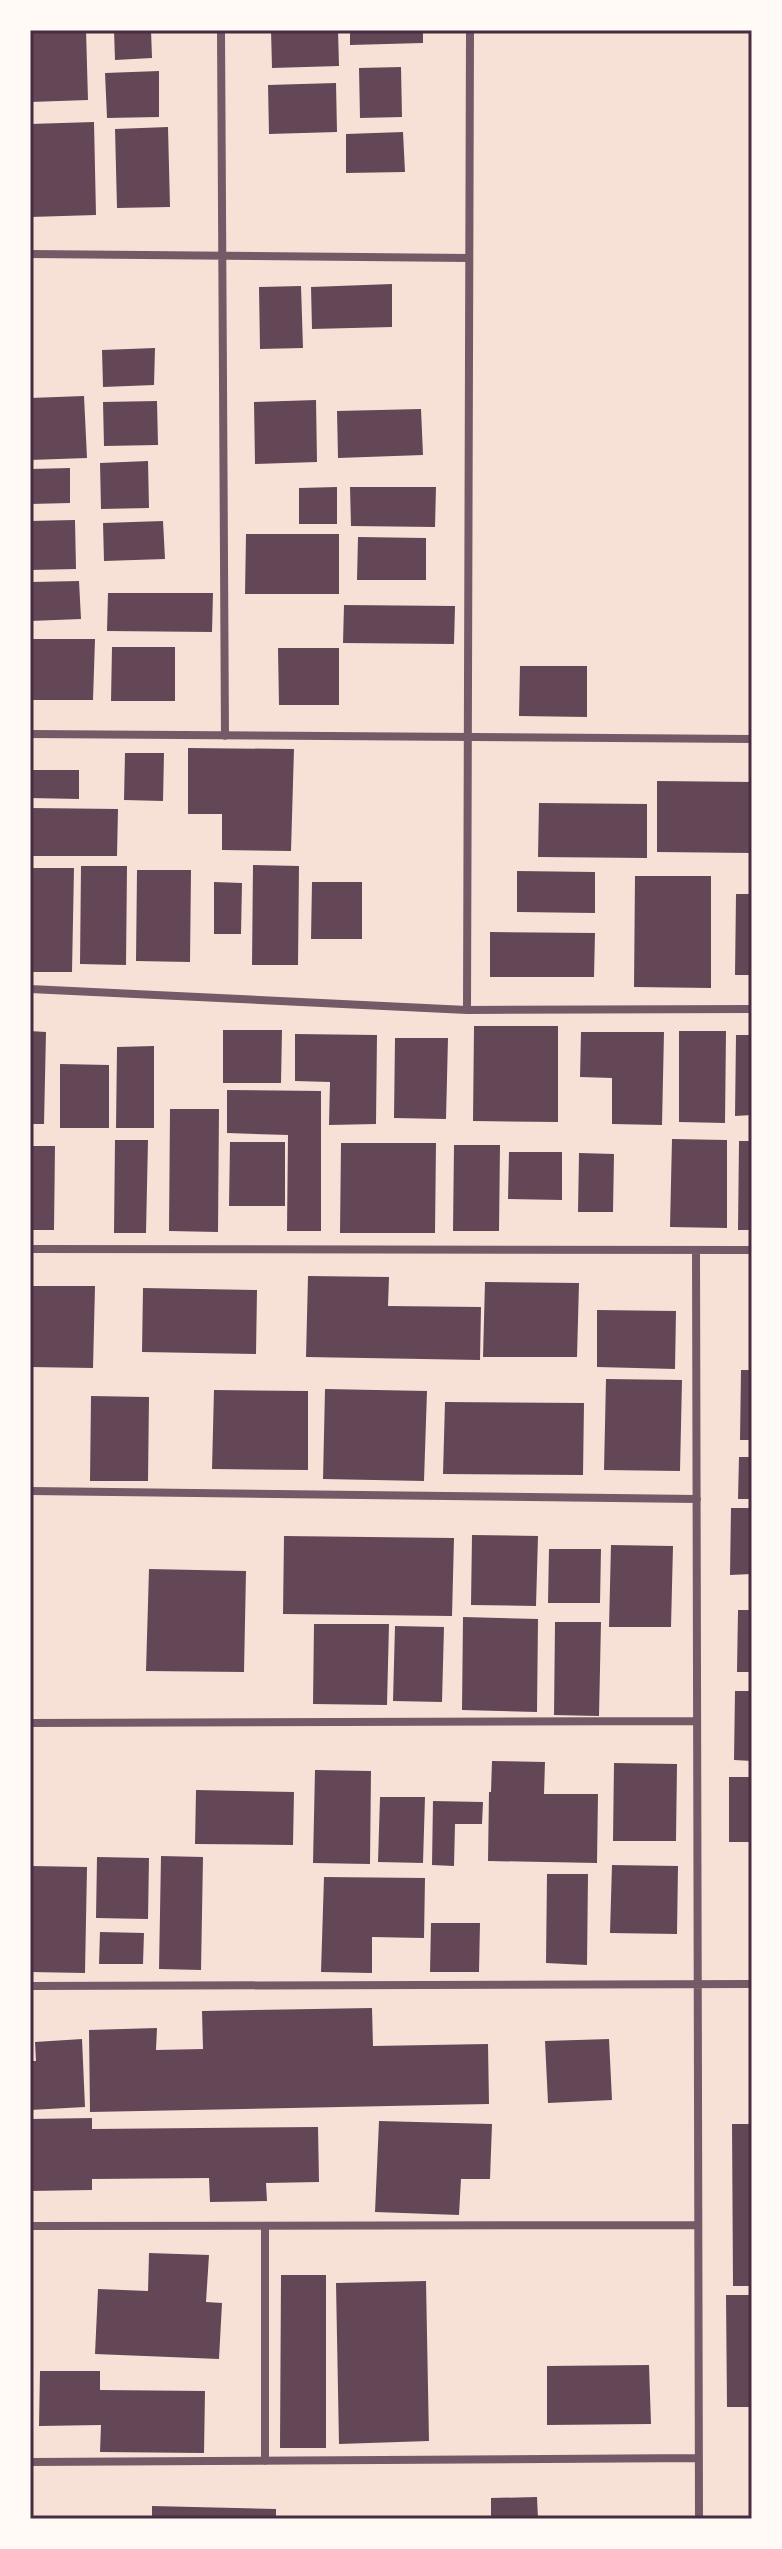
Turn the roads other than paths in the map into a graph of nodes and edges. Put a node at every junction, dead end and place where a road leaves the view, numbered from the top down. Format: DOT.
graph roads {
  1 [pos="221,30"];
  2 [pos="470,30"];
  3 [pos="30,254"];
  4 [pos="222,255"];
  5 [pos="469,258"];
  6 [pos="30,734"];
  7 [pos="225,736"];
  8 [pos="467,737"];
  9 [pos="752,739"];
  10 [pos="30,989"];
  11 [pos="752,1009"];
  12 [pos="467,1010"];
  13 [pos="30,1249"];
  14 [pos="696,1250"];
  15 [pos="752,1250"];
  16 [pos="30,1491"];
  17 [pos="697,1499"];
  18 [pos="696,1721"];
  19 [pos="30,1723"];
  20 [pos="697,1984"];
  21 [pos="752,1984"];
  22 [pos="30,1986"];
  23 [pos="698,2225"];
  24 [pos="30,2226"];
  25 [pos="265,2226"];
  26 [pos="699,2458"];
  27 [pos="265,2461"];
  28 [pos="30,2462"];
  29 [pos="699,2519"];
  1 -- 4 [label="street"];
  2 -- 5 [label="street"];
  3 -- 4 [label="street"];
  4 -- 5 [label="street"];
  4 -- 7 [label="street"];
  5 -- 8 [label="street"];
  6 -- 7 [label="street"];
  7 -- 8 [label="street"];
  8 -- 9 [label="street"];
  8 -- 12 [label="street"];
  10 -- 12 [label="street"];
  11 -- 12 [label="street"];
  13 -- 14 [label="street"];
  14 -- 15 [label="street"];
  14 -- 17 [label="street"];
  16 -- 17 [label="street"];
  17 -- 18 [label="street"];
  18 -- 19 [label="street"];
  18 -- 20 [label="street"];
  20 -- 21 [label="street"];
  20 -- 22 [label="street"];
  20 -- 23 [label="street"];
  23 -- 25 [label="street"];
  23 -- 26 [label="street"];
  24 -- 25 [label="street"];
  25 -- 27 [label="street"];
  26 -- 27 [label="street"];
  26 -- 29 [label="street"];
  27 -- 28 [label="street"];
}
